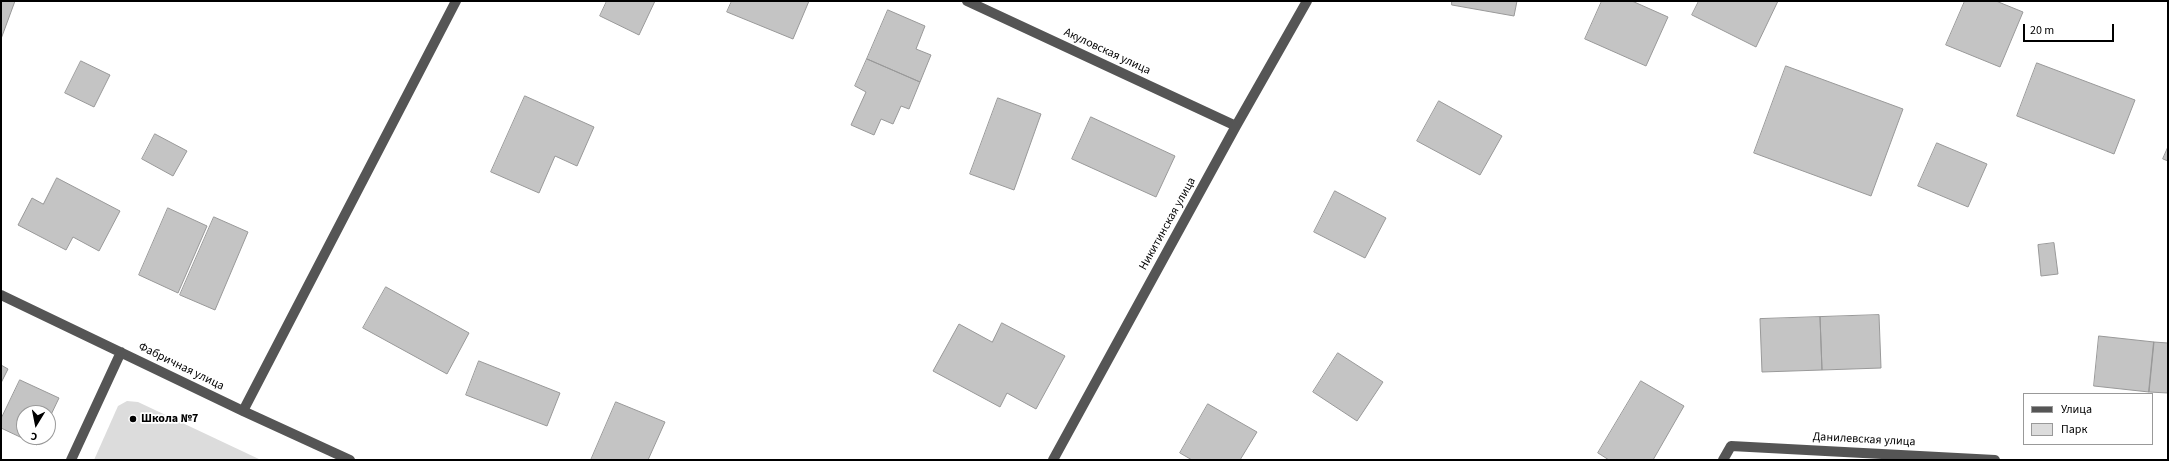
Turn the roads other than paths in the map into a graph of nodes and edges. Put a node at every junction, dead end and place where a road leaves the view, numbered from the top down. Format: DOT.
graph roads {
  1 [pos="456,1"];
  2 [pos="966,1"];
  3 [pos="1307,1"];
  4 [pos="1236,126"];
  5 [pos="1,295"];
  6 [pos="121,352"];
  7 [pos="243,411"];
  8 [pos="71,460"];
  9 [pos="350,460"];
  10 [pos="1053,460"];
  11 [pos="1723,460"];
  12 [pos="1995,460"];
  1 -- 7 [label="street"];
  2 -- 4 [label="street, Акуловская улица"];
  3 -- 4 [label="street, Никитинская улица"];
  4 -- 10 [label="street, Никитинская улица"];
  5 -- 6 [label="street, Фабричная улица"];
  6 -- 7 [label="street, Фабричная улица"];
  6 -- 8 [label="street"];
  7 -- 9 [label="street, Фабричная улица"];
  11 -- 12 [label="street, Данилевская улица"];
}
